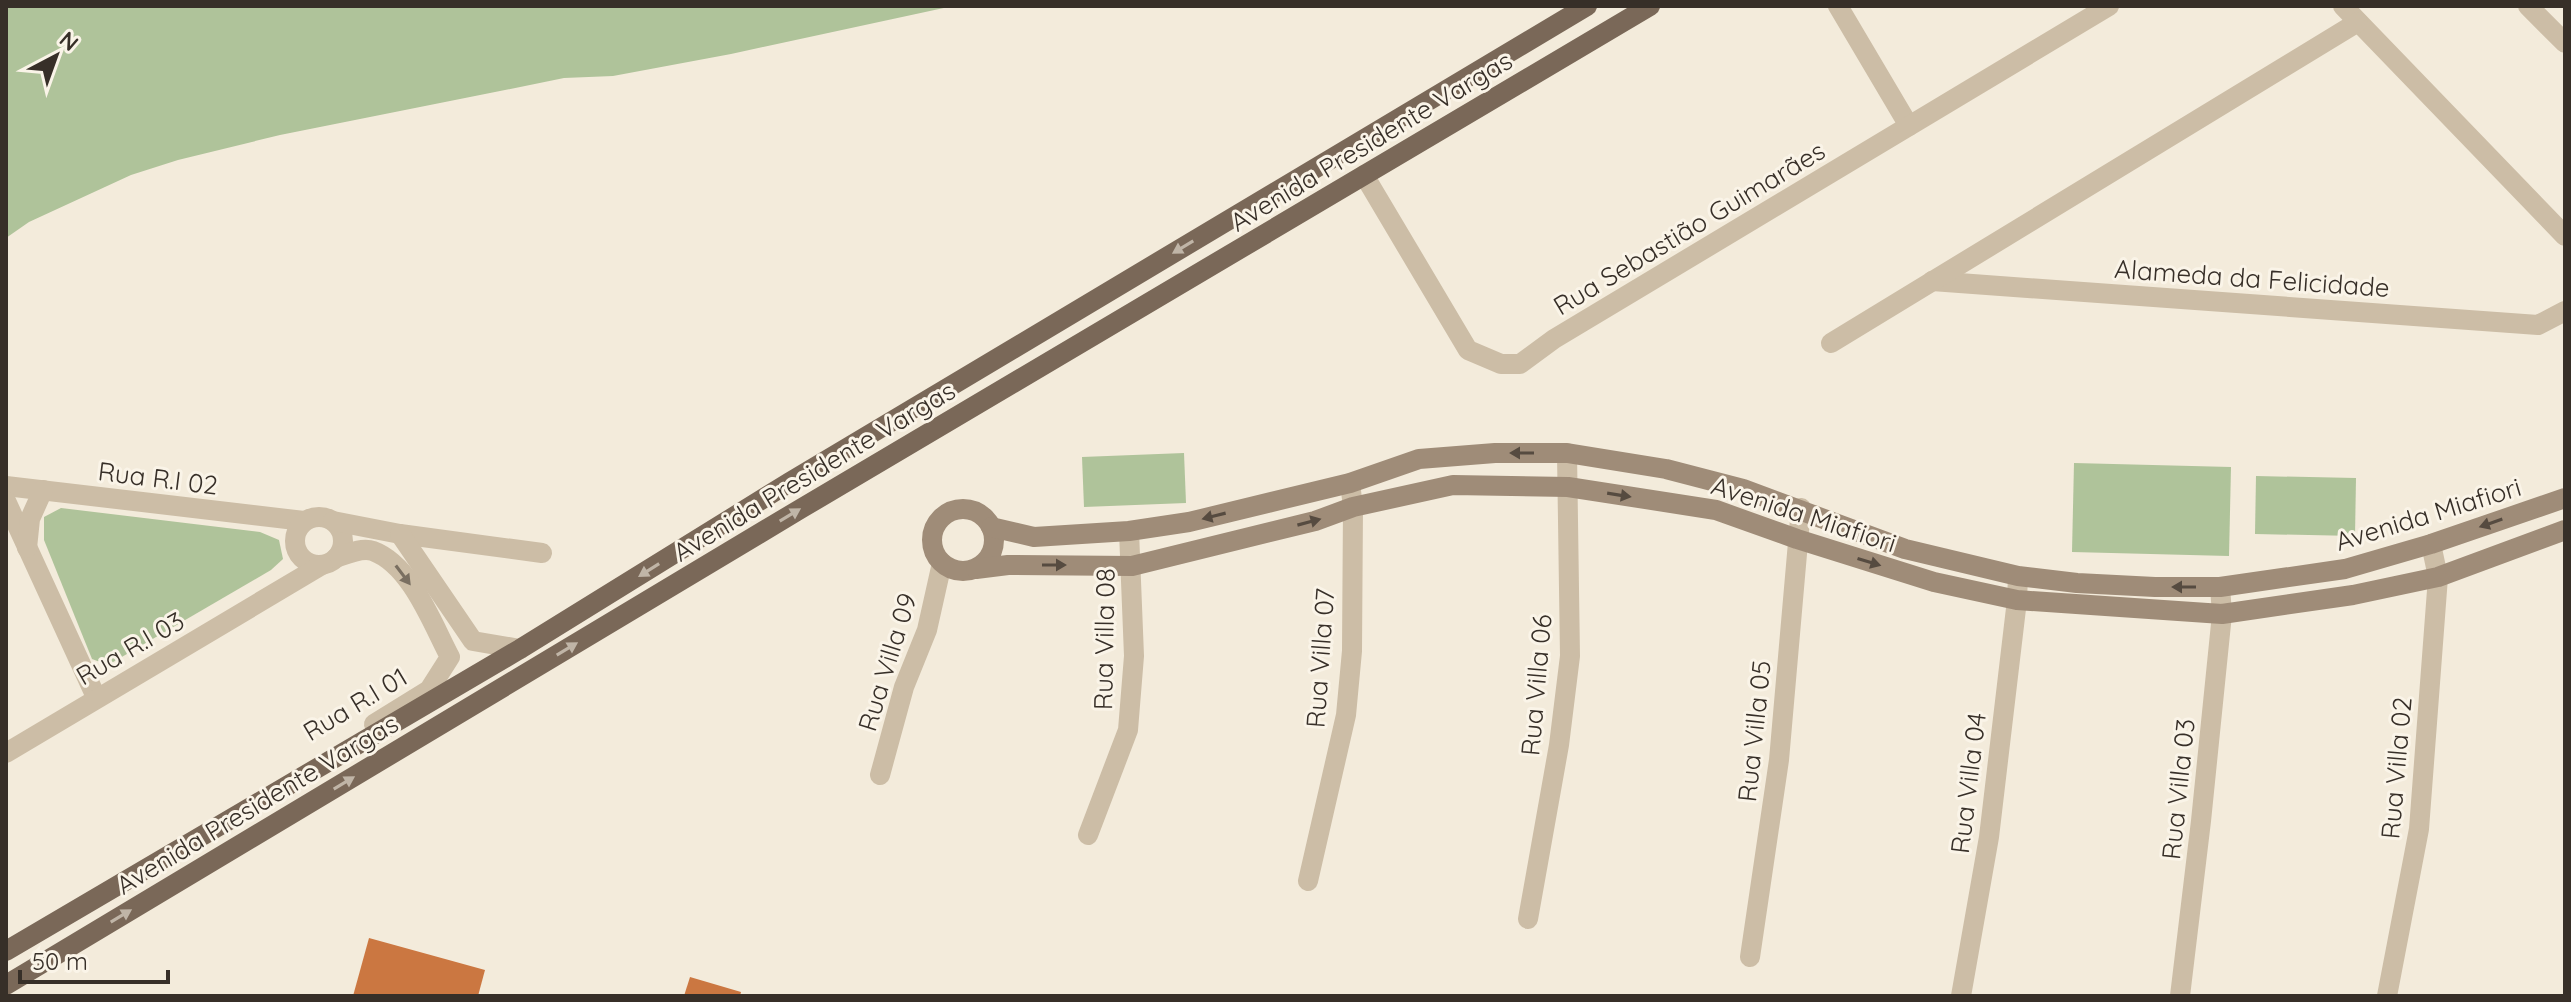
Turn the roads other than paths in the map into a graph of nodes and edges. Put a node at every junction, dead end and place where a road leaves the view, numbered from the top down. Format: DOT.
graph roads {
  1 [pos="1587,6"];
  2 [pos="1650,6"];
  3 [pos="1838,6"];
  4 [pos="2109,6"];
  5 [pos="2343,6"];
  6 [pos="2528,6"];
  7 [pos="2358,22"];
  8 [pos="2565,43"];
  9 [pos="1909,126"];
  10 [pos="1364,175"];
  11 [pos="2565,236"];
  12 [pos="1932,281"];
  13 [pos="2565,311"];
  14 [pos="1052,326"];
  15 [pos="1831,343"];
  16 [pos="1067,351"];
  17 [pos="1567,453"];
  18 [pos="1350,483"];
  19 [pos="6,486"];
  20 [pos="1568,487"];
  21 [pos="43,490"];
  22 [pos="2565,498"];
  23 [pos="6,501"];
  24 [pos="1353,507"];
  25 [pos="1801,508"];
  26 [pos="304,521"];
  27 [pos="333,521"];
  28 [pos="991,527"];
  29 [pos="2565,530"];
  30 [pos="1129,531"];
  31 [pos="400,534"];
  32 [pos="1797,539"];
  33 [pos="2431,544"];
  34 [pos="27,548"];
  35 [pos="298,553"];
  36 [pos="542,553"];
  37 [pos="329,561"];
  38 [pos="942,563"];
  39 [pos="1132,566"];
  40 [pos="976,569"];
  41 [pos="2018,576"];
  42 [pos="2438,577"];
  43 [pos="2220,587"];
  44 [pos="281,590"];
  45 [pos="2017,600"];
  46 [pos="2222,614"];
  47 [pos="473,641"];
  48 [pos="520,649"];
  49 [pos="450,657"];
  50 [pos="96,697"];
  51 [pos="6,753"];
  52 [pos="880,775"];
  53 [pos="298,779"];
  54 [pos="1088,835"];
  55 [pos="1308,881"];
  56 [pos="1528,919"];
  57 [pos="6,951"];
  58 [pos="1750,957"];
  59 [pos="6,985"];
  60 [pos="1961,996"];
  61 [pos="2180,996"];
  62 [pos="2387,996"];
  1 -- 14 [label="main road, Avenida Presidente Vargas, one-way"];
  2 -- 10 [label="main road, Avenida Presidente Vargas"];
  3 -- 9 [label="street"];
  4 -- 9 [label="street, Rua Sebastião Guimarães"];
  5 -- 7 [label="street"];
  6 -- 8 [label="street"];
  7 -- 11 [label="street"];
  7 -- 12 [label="street"];
  9 -- 10 [label="street, Rua Sebastião Guimarães"];
  10 -- 16 [label="main road, Avenida Presidente Vargas"];
  12 -- 13 [label="street, Alameda da Felicidade"];
  12 -- 15 [label="street"];
  14 -- 16 [label="main road"];
  14 -- 48 [label="main road, Avenida Presidente Vargas, one-way"];
  59 -- 16 [label="main road, Avenida Presidente Vargas, one-way"];
  17 -- 18 [label="street, Avenida Miafiori, one-way"];
  17 -- 20 [label="street, Rua Villa 06"];
  17 -- 25 [label="street, Avenida Miafiori"];
  18 -- 24 [label="street, Rua Villa 07"];
  18 -- 30 [label="street, Avenida Miafiori, one-way"];
  19 -- 21 [label="street, Rua R.I 02"];
  20 -- 24 [label="street, Avenida Miafiori"];
  20 -- 32 [label="street, Avenida Miafiori, one-way"];
  20 -- 56 [label="street, Rua Villa 06"];
  21 -- 26 [label="street, Rua R.I 02"];
  21 -- 34 [label="street"];
  22 -- 33 [label="street, Avenida Miafiori, one-way"];
  23 -- 34 [label="street"];
  39 -- 24 [label="street, Avenida Miafiori, one-way"];
  24 -- 55 [label="street, Rua Villa 07"];
  25 -- 32 [label="street, Rua Villa 05"];
  25 -- 41 [label="street, Avenida Miafiori"];
  26 -- 27 [label="street"];
  26 -- 35 [label="street"];
  27 -- 31 [label="street"];
  27 -- 37 [label="street"];
  28 -- 30 [label="street, Avenida Miafiori"];
  28 -- 38 [label="street"];
  28 -- 40 [label="street"];
  29 -- 42 [label="street, Avenida Miafiori"];
  30 -- 39 [label="street, Rua Villa 08"];
  31 -- 36 [label="street"];
  31 -- 47 [label="street"];
  32 -- 45 [label="street, Avenida Miafiori, one-way"];
  32 -- 58 [label="street, Rua Villa 05"];
  33 -- 42 [label="street, Rua Villa 02"];
  33 -- 43 [label="street, Avenida Miafiori"];
  34 -- 50 [label="street"];
  35 -- 37 [label="street"];
  35 -- 44 [label="street"];
  37 -- 44 [label="street, Rua R.I 03"];
  37 -- 49 [label="street, one-way"];
  38 -- 40 [label="street"];
  38 -- 52 [label="street, Rua Villa 09"];
  40 -- 39 [label="street, Avenida Miafiori, one-way"];
  39 -- 54 [label="street, Rua Villa 08"];
  43 -- 41 [label="street, Avenida Miafiori, one-way"];
  41 -- 45 [label="street, Rua Villa 04"];
  42 -- 46 [label="street, Avenida Miafiori"];
  42 -- 62 [label="street, Rua Villa 02"];
  43 -- 46 [label="street, Rua Villa 03"];
  44 -- 50 [label="street, Rua R.I 03"];
  45 -- 46 [label="street, Avenida Miafiori"];
  45 -- 60 [label="street, Rua Villa 04"];
  46 -- 61 [label="street, Rua Villa 03"];
  47 -- 48 [label="street"];
  47 -- 49 [label="street"];
  48 -- 53 [label="main road, Avenida Presidente Vargas"];
  49 -- 53 [label="street, Rua R.I 01"];
  50 -- 51 [label="street, Rua R.I 03"];
  53 -- 57 [label="main road, Avenida Presidente Vargas"];
}
